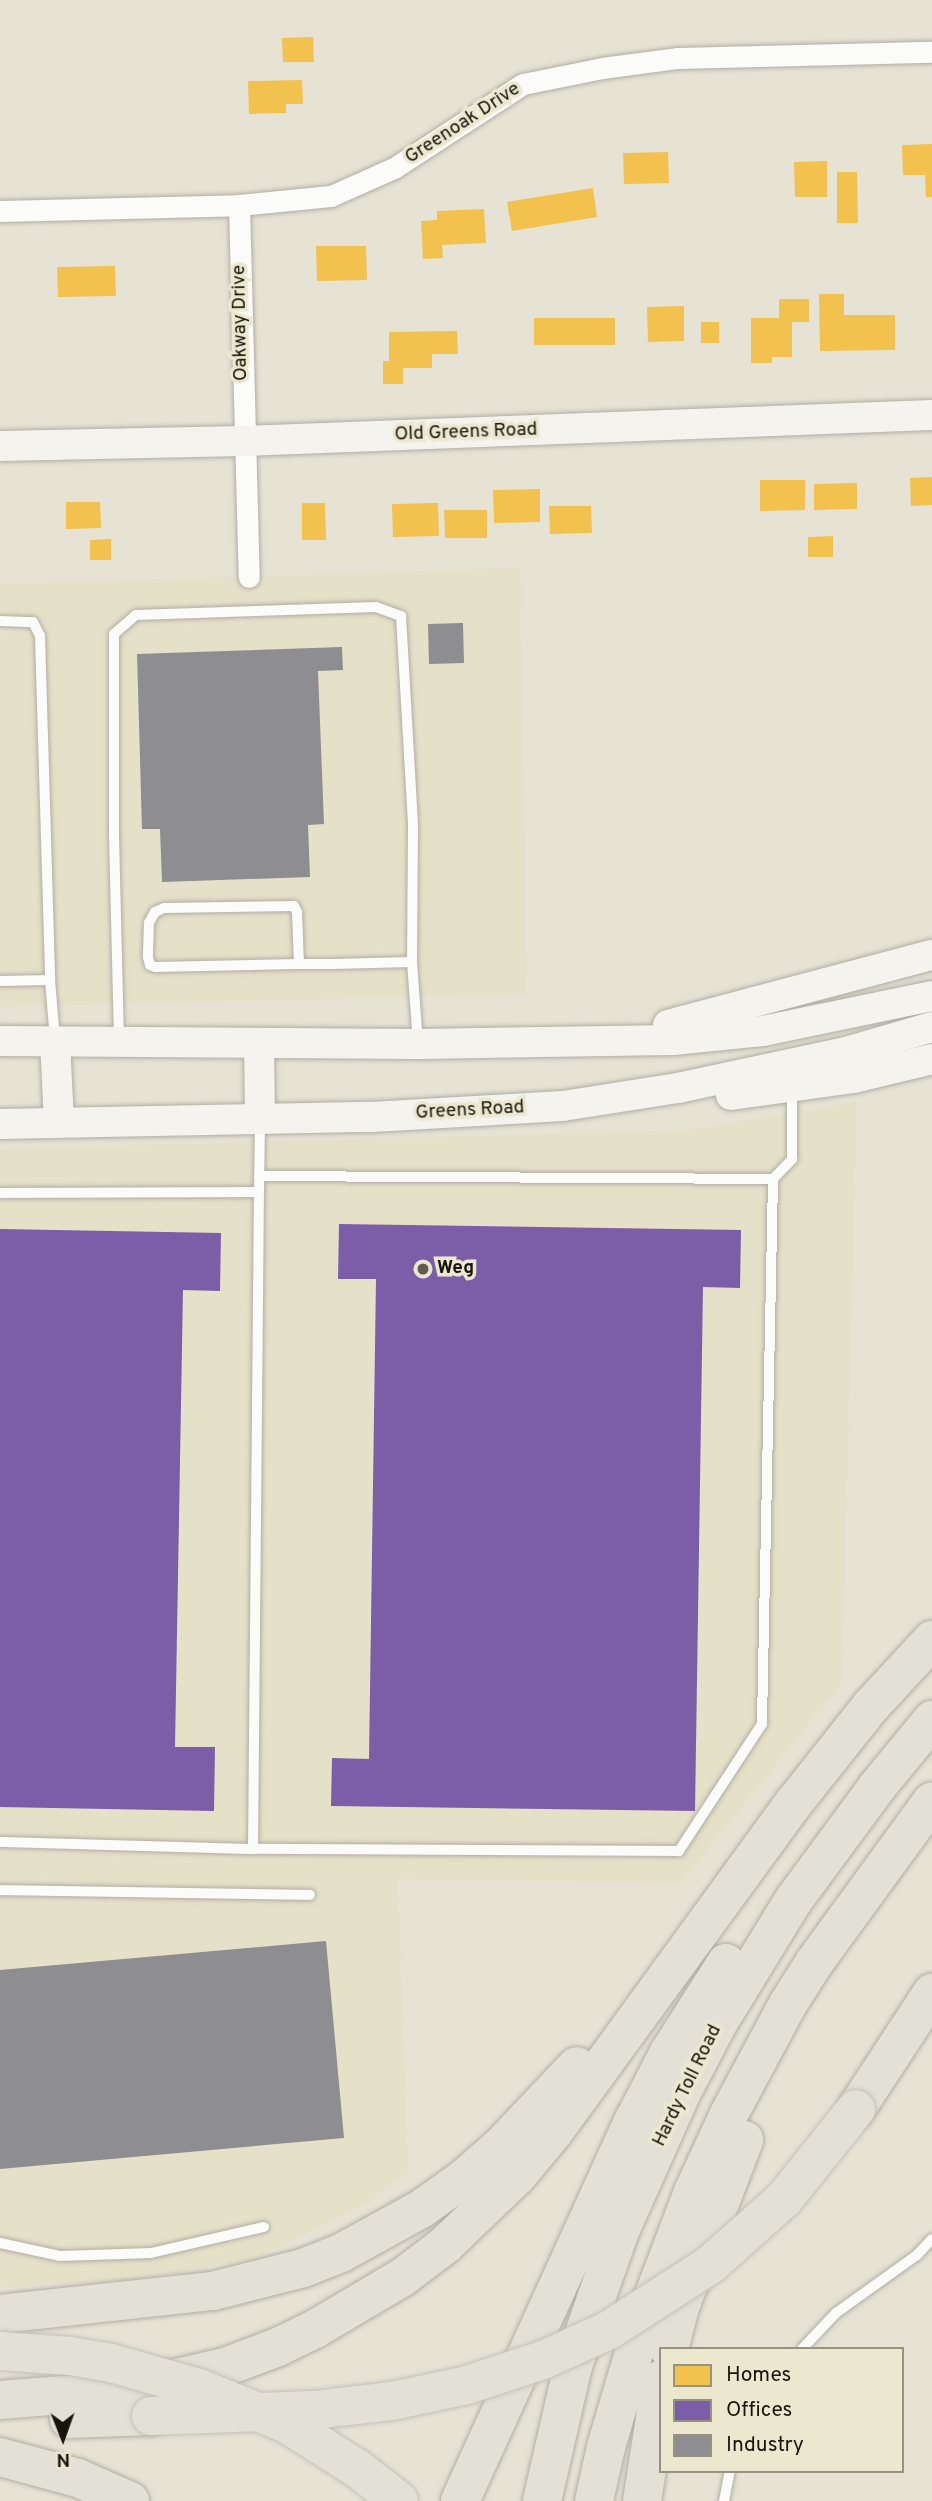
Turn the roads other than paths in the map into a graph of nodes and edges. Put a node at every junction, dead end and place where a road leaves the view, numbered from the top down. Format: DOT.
graph roads {
  1 [pos="932,52"];
  2 [pos="239,205"];
  3 [pos="0,211"];
  4 [pos="932,415"];
  5 [pos="243,441"];
  6 [pos="0,446"];
  7 [pos="249,577"];
  8 [pos="0,621"];
  9 [pos="932,955"];
  10 [pos="412,962"];
  11 [pos="299,964"];
  12 [pos="50,980"];
  13 [pos="0,981"];
  14 [pos="932,996"];
  15 [pos="932,1027"];
  16 [pos="119,1040"];
  17 [pos="0,1041"];
  18 [pos="55,1041"];
  19 [pos="597,1042"];
  20 [pos="259,1044"];
  21 [pos="418,1044"];
  22 [pos="932,1059"];
  23 [pos="792,1087"];
  24 [pos="563,1106"];
  25 [pos="260,1118"];
  26 [pos="60,1122"];
  27 [pos="0,1124"];
  28 [pos="259,1176"];
  29 [pos="773,1179"];
  30 [pos="259,1192"];
  31 [pos="0,1193"];
  32 [pos="932,1640"];
  33 [pos="932,1720"];
  34 [pos="877,1787"];
  35 [pos="932,1801"];
  36 [pos="0,1842"];
  37 [pos="253,1849"];
  38 [pos="894,1850"];
  39 [pos="0,1890"];
  40 [pos="310,1895"];
  41 [pos="708,1917"];
  42 [pos="932,1993"];
  43 [pos="264,2227"];
  44 [pos="932,2239"];
  45 [pos="0,2243"];
  46 [pos="0,2314"];
  47 [pos="670,2347"];
  48 [pos="804,2347"];
  49 [pos="0,2351"];
  50 [pos="659,2392"];
  51 [pos="0,2400"];
  52 [pos="0,2421"];
  53 [pos="0,2457"];
  54 [pos="730,2473"];
  55 [pos="130,2501"];
  56 [pos="399,2501"];
  57 [pos="460,2501"];
  58 [pos="541,2501"];
  59 [pos="594,2501"];
  60 [pos="642,2501"];
  61 [pos="724,2501"];
  1 -- 2 [label="street, Greenoak Drive"];
  2 -- 3 [label="street, Greenoak Drive"];
  2 -- 5 [label="street, Oakway Drive"];
  4 -- 5 [label="main road, Old Greens Road"];
  5 -- 6 [label="main road, Old Greens Road"];
  5 -- 7 [label="street, Oakway Drive"];
  8 -- 12 [label="lane"];
  9 -- 19 [label="main road"];
  10 -- 11 [label="lane"];
  10 -- 16 [label="lane"];
  10 -- 21 [label="lane"];
  11 -- 11 [label="lane"];
  12 -- 13 [label="lane"];
  12 -- 18 [label="lane"];
  14 -- 19 [label="main road"];
  15 -- 24 [label="main road, Greens Road"];
  16 -- 18 [label="main road"];
  16 -- 20 [label="main road"];
  17 -- 18 [label="main road"];
  18 -- 26 [label="main road"];
  19 -- 21 [label="main road"];
  20 -- 21 [label="main road"];
  20 -- 25 [label="main road"];
  22 -- 23 [label="main road"];
  23 -- 24 [label="main road"];
  23 -- 29 [label="lane"];
  24 -- 25 [label="main road, Greens Road"];
  25 -- 26 [label="main road, Greens Road"];
  25 -- 28 [label="lane"];
  26 -- 27 [label="main road, Greens Road"];
  28 -- 29 [label="lane"];
  28 -- 30 [label="lane"];
  29 -- 37 [label="lane"];
  30 -- 31 [label="lane"];
  30 -- 37 [label="lane"];
  32 -- 41 [label="highway"];
  33 -- 34 [label="highway, Hardy Toll Road"];
  34 -- 57 [label="highway"];
  34 -- 58 [label="highway, Hardy Toll Road"];
  35 -- 38 [label="highway"];
  36 -- 37 [label="lane"];
  38 -- 47 [label="highway"];
  38 -- 59 [label="highway"];
  39 -- 40 [label="lane"];
  41 -- 46 [label="highway"];
  41 -- 51 [label="highway"];
  42 -- 52 [label="highway, bridge"];
  43 -- 45 [label="lane"];
  44 -- 48 [label="lane"];
  49 -- 56 [label="highway, bridge"];
  50 -- 60 [label="highway"];
  53 -- 55 [label="highway"];
  54 -- 61 [label="lane"];
}
